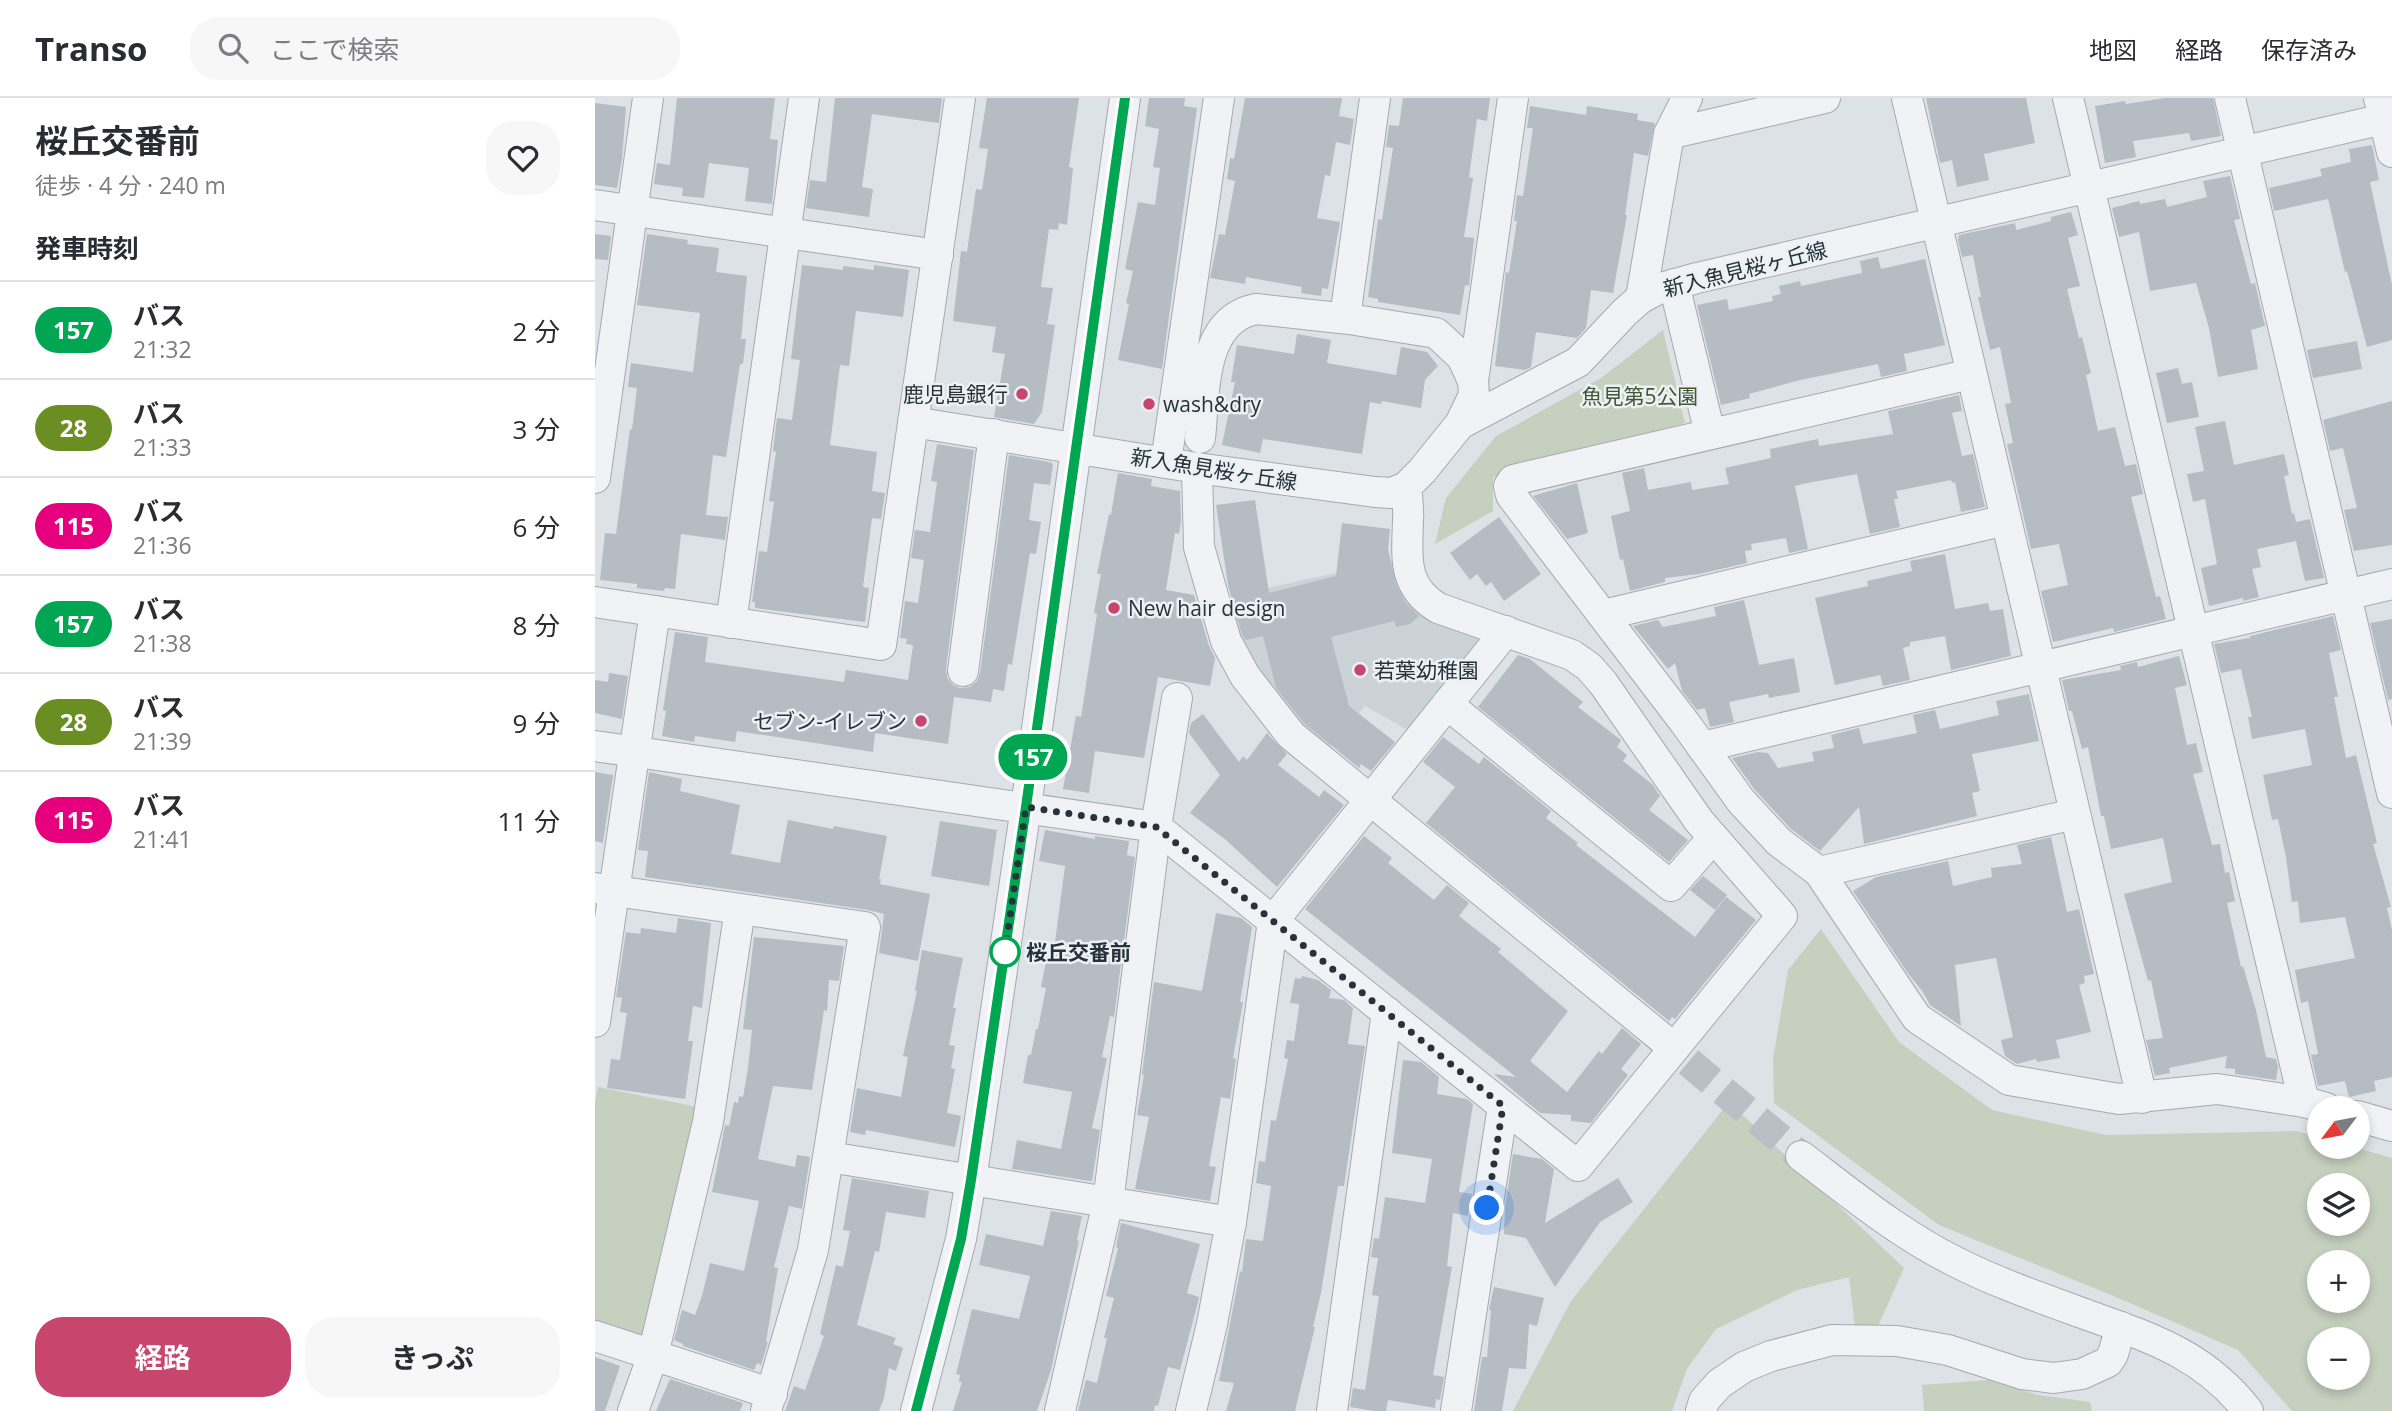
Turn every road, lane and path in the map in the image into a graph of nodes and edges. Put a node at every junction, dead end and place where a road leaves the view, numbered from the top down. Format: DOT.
graph roads {
  1 [pos="648,98"];
  2 [pos="804,98"];
  3 [pos="960,98"];
  4 [pos="1125,98"];
  5 [pos="1219,98"];
  6 [pos="1375,98"];
  7 [pos="1513,98"];
  8 [pos="1687,98"];
  9 [pos="1825,98"];
  10 [pos="1907,98"];
  11 [pos="2068,98"];
  12 [pos="2230,98"];
  13 [pos="2385,111"];
  14 [pos="1669,134"];
  15 [pos="2392,152"];
  16 [pos="2243,153"];
  17 [pos="2090,189"];
  18 [pos="595,205"];
  19 [pos="632,210"];
  20 [pos="1936,224"];
  21 [pos="785,233"];
  22 [pos="938,255"];
  23 [pos="1674,284"];
  24 [pos="1641,298"];
  25 [pos="1345,318"];
  26 [pos="1971,373"];
  27 [pos="1473,381"];
  28 [pos="913,422"];
  29 [pos="1460,424"];
  30 [pos="994,434"];
  31 [pos="1710,434"];
  32 [pos="1200,438"];
  33 [pos="1076,448"];
  34 [pos="1166,462"];
  35 [pos="1197,468"];
  36 [pos="595,478"];
  37 [pos="1406,487"];
  38 [pos="2006,520"];
  39 [pos="2392,584"];
  40 [pos="2346,595"];
  41 [pos="595,602"];
  42 [pos="655,611"];
  43 [pos="1603,615"];
  44 [pos="731,623"];
  45 [pos="1506,631"];
  46 [pos="2193,631"];
  47 [pos="2040,667"];
  48 [pos="963,671"];
  49 [pos="1177,698"];
  50 [pos="1447,704"];
  51 [pos="595,746"];
  52 [pos="1702,747"];
  53 [pos="635,752"];
  54 [pos="2392,793"];
  55 [pos="1370,800"];
  56 [pos="1026,807"];
  57 [pos="2075,814"];
  58 [pos="1156,827"];
  59 [pos="1713,838"];
  60 [pos="1819,872"];
  61 [pos="605,890"];
  62 [pos="740,909"];
  63 [pos="1273,921"];
  64 [pos="1387,1012"];
  65 [pos="595,1021"];
  66 [pos="1674,1048"];
  67 [pos="2313,1096"];
  68 [pos="2142,1098"];
  69 [pos="2307,1104"];
  70 [pos="1503,1106"];
  71 [pos="2370,1120"];
  72 [pos="2392,1126"];
  73 [pos="1801,1156"];
  74 [pos="829,1157"];
  75 [pos="971,1180"];
  76 [pos="1108,1202"];
  77 [pos="1231,1222"];
  78 [pos="2122,1327"];
  79 [pos="595,1336"];
  80 [pos="653,1355"];
  81 [pos="769,1403"];
  82 [pos="633,1411"];
  83 [pos="916,1411"];
  84 [pos="1060,1411"];
  85 [pos="1191,1411"];
  86 [pos="1332,1411"];
  87 [pos="1456,1411"];
  88 [pos="1701,1411"];
  89 [pos="2248,1411"];
  1 -- 19 [label="street"];
  2 -- 21 [label="street"];
  3 -- 22 [label="street"];
  4 -- 33 [label="street"];
  5 -- 34 [label="street"];
  6 -- 25 [label="street"];
  7 -- 27 [label="street"];
  8 -- 14 [label="street"];
  9 -- 14 [label="street"];
  10 -- 20 [label="street"];
  11 -- 17 [label="street"];
  12 -- 16 [label="street"];
  13 -- 15 [label="street"];
  13 -- 16 [label="street, 新入魚見桜ヶ丘線"];
  14 -- 24 [label="street"];
  16 -- 17 [label="street, 新入魚見桜ヶ丘線"];
  16 -- 40 [label="street"];
  17 -- 20 [label="street, 新入魚見桜ヶ丘線"];
  17 -- 46 [label="street"];
  18 -- 19 [label="street"];
  19 -- 21 [label="street"];
  19 -- 36 [label="street"];
  20 -- 23 [label="street, 新入魚見桜ヶ丘線"];
  20 -- 26 [label="street"];
  21 -- 22 [label="street"];
  21 -- 44 [label="street"];
  22 -- 28 [label="street"];
  23 -- 24 [label="street, 新入魚見桜ヶ丘線"];
  23 -- 31 [label="street"];
  24 -- 29 [label="street, 新入魚見桜ヶ丘線"];
  25 -- 27 [label="street"];
  25 -- 32 [label="street"];
  26 -- 31 [label="street"];
  26 -- 38 [label="street"];
  27 -- 29 [label="street"];
  28 -- 30 [label="street, 新入魚見桜ヶ丘線"];
  28 -- 44 [label="street"];
  29 -- 37 [label="street, 新入魚見桜ヶ丘線"];
  30 -- 33 [label="street, 新入魚見桜ヶ丘線"];
  30 -- 48 [label="street"];
  31 -- 43 [label="street"];
  33 -- 34 [label="street, 新入魚見桜ヶ丘線"];
  33 -- 56 [label="street"];
  34 -- 35 [label="street, 新入魚見桜ヶ丘線"];
  35 -- 37 [label="street, 新入魚見桜ヶ丘線"];
  35 -- 55 [label="street"];
  37 -- 45 [label="street"];
  38 -- 43 [label="street"];
  38 -- 47 [label="street"];
  39 -- 40 [label="street"];
  40 -- 46 [label="street"];
  40 -- 54 [label="street"];
  41 -- 42 [label="street"];
  42 -- 44 [label="street"];
  42 -- 53 [label="street"];
  43 -- 52 [label="street"];
  45 -- 50 [label="street"];
  45 -- 59 [label="street"];
  46 -- 47 [label="street"];
  46 -- 67 [label="street"];
  47 -- 52 [label="street"];
  47 -- 57 [label="street"];
  49 -- 58 [label="street"];
  50 -- 55 [label="street"];
  50 -- 59 [label="street"];
  51 -- 53 [label="street"];
  52 -- 60 [label="street"];
  53 -- 56 [label="street"];
  53 -- 61 [label="street"];
  55 -- 63 [label="street"];
  55 -- 66 [label="street"];
  56 -- 58 [label="street"];
  56 -- 75 [label="street"];
  57 -- 60 [label="street"];
  57 -- 68 [label="street"];
  58 -- 63 [label="street"];
  58 -- 76 [label="street"];
  59 -- 66 [label="street"];
  60 -- 68 [label="street"];
  61 -- 62 [label="street"];
  61 -- 65 [label="street"];
  62 -- 74 [label="street"];
  62 -- 80 [label="street"];
  63 -- 64 [label="street"];
  63 -- 77 [label="street"];
  64 -- 70 [label="street"];
  64 -- 86 [label="street"];
  66 -- 70 [label="street"];
  68 -- 69 [label="street"];
  70 -- 87 [label="street"];
  71 -- 72 [label="street"];
  73 -- 78 [label="street"];
  74 -- 75 [label="street"];
  74 -- 81 [label="street"];
  75 -- 76 [label="street"];
  75 -- 83 [label="street"];
  76 -- 77 [label="street"];
  76 -- 84 [label="street"];
  77 -- 85 [label="street"];
  78 -- 88 [label="street"];
  78 -- 89 [label="street"];
  79 -- 80 [label="street"];
  80 -- 81 [label="street"];
  80 -- 82 [label="street"];
}
